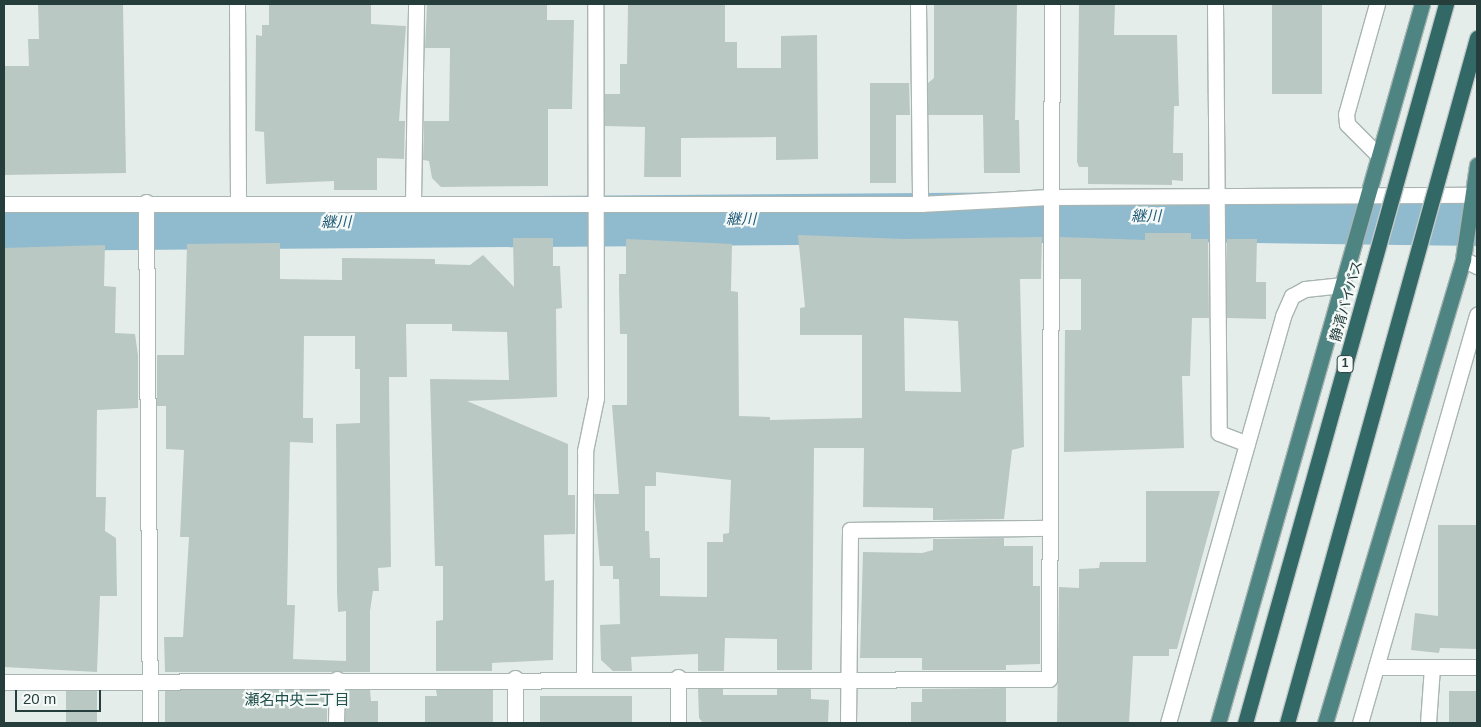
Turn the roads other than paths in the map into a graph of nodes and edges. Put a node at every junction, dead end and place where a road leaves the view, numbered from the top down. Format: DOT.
graph roads {
  1 [pos="237,4"];
  2 [pos="416,4"];
  3 [pos="595,4"];
  4 [pos="918,4"];
  5 [pos="1052,4"];
  6 [pos="1215,4"];
  7 [pos="1377,4"];
  8 [pos="1422,4"];
  9 [pos="1446,4"];
  10 [pos="1477,38"];
  11 [pos="1379,156"];
  12 [pos="1477,165"];
  13 [pos="1475,195"];
  14 [pos="1215,196"];
  15 [pos="1367,196"];
  16 [pos="1049,197"];
  17 [pos="413,201"];
  18 [pos="146,202"];
  19 [pos="238,202"];
  20 [pos="594,202"];
  21 [pos="4,204"];
  22 [pos="920,204"];
  23 [pos="1463,258"];
  24 [pos="1477,266"];
  25 [pos="1343,285"];
  26 [pos="1477,314"];
  27 [pos="1247,444"];
  28 [pos="1049,528"];
  29 [pos="1376,667"];
  30 [pos="1432,667"];
  31 [pos="1477,667"];
  32 [pos="584,677"];
  33 [pos="678,677"];
  34 [pos="515,678"];
  35 [pos="337,679"];
  36 [pos="848,680"];
  37 [pos="151,681"];
  38 [pos="4,682"];
  39 [pos="150,723"];
  40 [pos="336,723"];
  41 [pos="515,723"];
  42 [pos="678,723"];
  43 [pos="848,723"];
  44 [pos="1168,723"];
  45 [pos="1218,723"];
  46 [pos="1245,723"];
  47 [pos="1287,723"];
  48 [pos="1325,723"];
  49 [pos="1360,723"];
  50 [pos="1428,723"];
  1 -- 19 [label="street"];
  2 -- 17 [label="street"];
  3 -- 20 [label="street"];
  4 -- 22 [label="street"];
  5 -- 16 [label="street"];
  6 -- 14 [label="street"];
  7 -- 11 [label="street"];
  8 -- 11 [label="highway, 1"];
  9 -- 46 [label="highway, 静清バイパス / 1, bridge"];
  10 -- 47 [label="highway, bridge"];
  11 -- 15 [label="highway, 1"];
  12 -- 13 [label="highway"];
  13 -- 15 [label="street"];
  13 -- 23 [label="highway"];
  14 -- 15 [label="street"];
  14 -- 16 [label="street"];
  14 -- 27 [label="street"];
  15 -- 25 [label="highway, 1"];
  16 -- 22 [label="street"];
  16 -- 28 [label="street"];
  17 -- 19 [label="street"];
  17 -- 20 [label="street"];
  18 -- 19 [label="street"];
  18 -- 21 [label="street"];
  18 -- 37 [label="street"];
  20 -- 22 [label="street"];
  20 -- 32 [label="street"];
  23 -- 24 [label="street"];
  23 -- 48 [label="highway"];
  25 -- 27 [label="street"];
  25 -- 45 [label="highway, 1"];
  26 -- 29 [label="street"];
  27 -- 44 [label="street"];
  28 -- 36 [label="street"];
  28 -- 36 [label="street"];
  29 -- 30 [label="street"];
  29 -- 49 [label="street"];
  30 -- 31 [label="street"];
  30 -- 50 [label="street"];
  32 -- 33 [label="street"];
  32 -- 34 [label="street"];
  33 -- 36 [label="street"];
  33 -- 42 [label="street"];
  34 -- 35 [label="street"];
  34 -- 41 [label="street"];
  35 -- 37 [label="street"];
  35 -- 40 [label="street"];
  36 -- 43 [label="street"];
  37 -- 38 [label="street"];
  37 -- 39 [label="street"];
}
